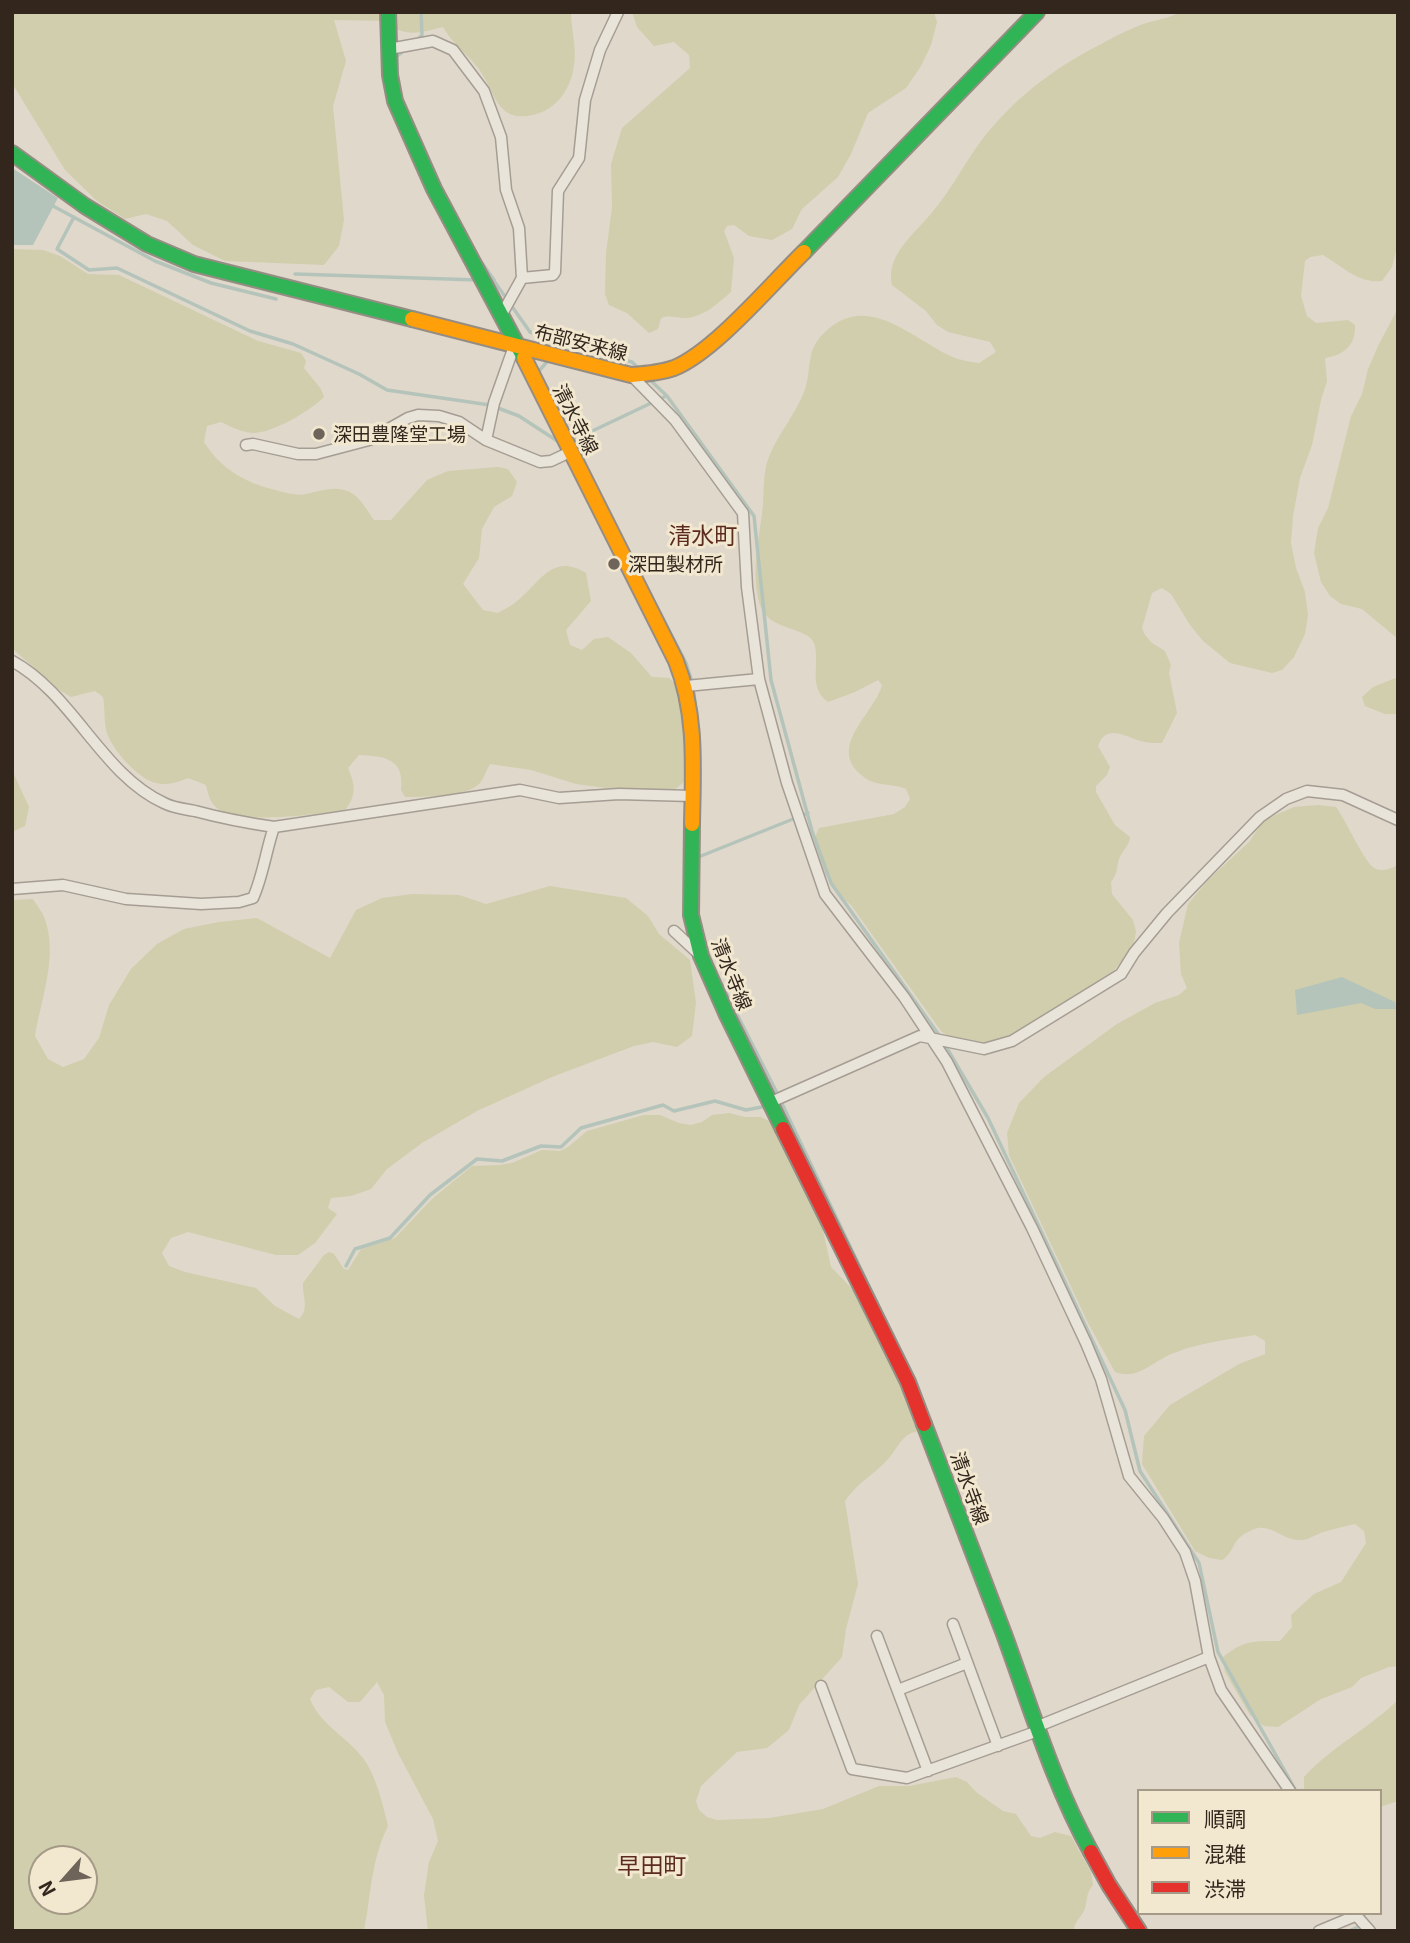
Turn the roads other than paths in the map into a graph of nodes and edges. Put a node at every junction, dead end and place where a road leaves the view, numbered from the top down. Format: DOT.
graph roads {
  1 [pos="388,12"];
  2 [pos="618,12"];
  3 [pos="1037,12"];
  4 [pos="389,49"];
  5 [pos="12,153"];
  6 [pos="522,278"];
  7 [pos="502,314"];
  8 [pos="517,346"];
  9 [pos="631,375"];
  10 [pos="486,440"];
  11 [pos="246,445"];
  12 [pos="570,452"];
  13 [pos="12,661"];
  14 [pos="759,679"];
  15 [pos="686,686"];
  16 [pos="692,796"];
  17 [pos="1398,820"];
  18 [pos="274,827"];
  19 [pos="12,889"];
  20 [pos="674,930"];
  21 [pos="701,956"];
  22 [pos="932,1040"];
  23 [pos="771,1102"];
  24 [pos="953,1623"];
  25 [pos="877,1636"];
  26 [pos="1209,1657"];
  27 [pos="967,1663"];
  28 [pos="821,1686"];
  29 [pos="898,1690"];
  30 [pos="1037,1729"];
  31 [pos="998,1746"];
  32 [pos="928,1771"];
  33 [pos="1289,1789"];
  34 [pos="1352,1915"];
  35 [pos="1355,1915"];
  36 [pos="1139,1931"];
  37 [pos="1319,1931"];
  38 [pos="1370,1931"];
  1 -- 4 [label="main road, 清水寺線"];
  2 -- 6 [label="street"];
  3 -- 9 [label="main road, 布部安来線"];
  4 -- 6 [label="street"];
  4 -- 7 [label="main road, 清水寺線"];
  5 -- 8 [label="main road, 布部安来線"];
  6 -- 7 [label="street"];
  7 -- 8 [label="main road, 清水寺線"];
  8 -- 9 [label="main road, 布部安来線"];
  8 -- 10 [label="street"];
  8 -- 12 [label="main road, 清水寺線"];
  9 -- 14 [label="street"];
  10 -- 11 [label="street"];
  10 -- 12 [label="street"];
  12 -- 15 [label="main road, 清水寺線"];
  13 -- 18 [label="street"];
  14 -- 15 [label="street"];
  14 -- 22 [label="street"];
  15 -- 16 [label="main road, 清水寺線"];
  16 -- 18 [label="street"];
  16 -- 21 [label="main road, 清水寺線"];
  17 -- 22 [label="street"];
  18 -- 19 [label="street"];
  20 -- 21 [label="street"];
  21 -- 23 [label="main road, 清水寺線"];
  22 -- 23 [label="street"];
  22 -- 26 [label="street"];
  23 -- 30 [label="main road, 清水寺線"];
  24 -- 27 [label="street"];
  25 -- 29 [label="street"];
  26 -- 30 [label="street"];
  26 -- 33 [label="street"];
  27 -- 29 [label="street"];
  27 -- 31 [label="street"];
  28 -- 32 [label="street"];
  29 -- 32 [label="street"];
  30 -- 31 [label="street"];
  30 -- 36 [label="main road, 清水寺線"];
  31 -- 32 [label="street"];
  34 -- 37 [label="street"];
  35 -- 38 [label="street"];
}
